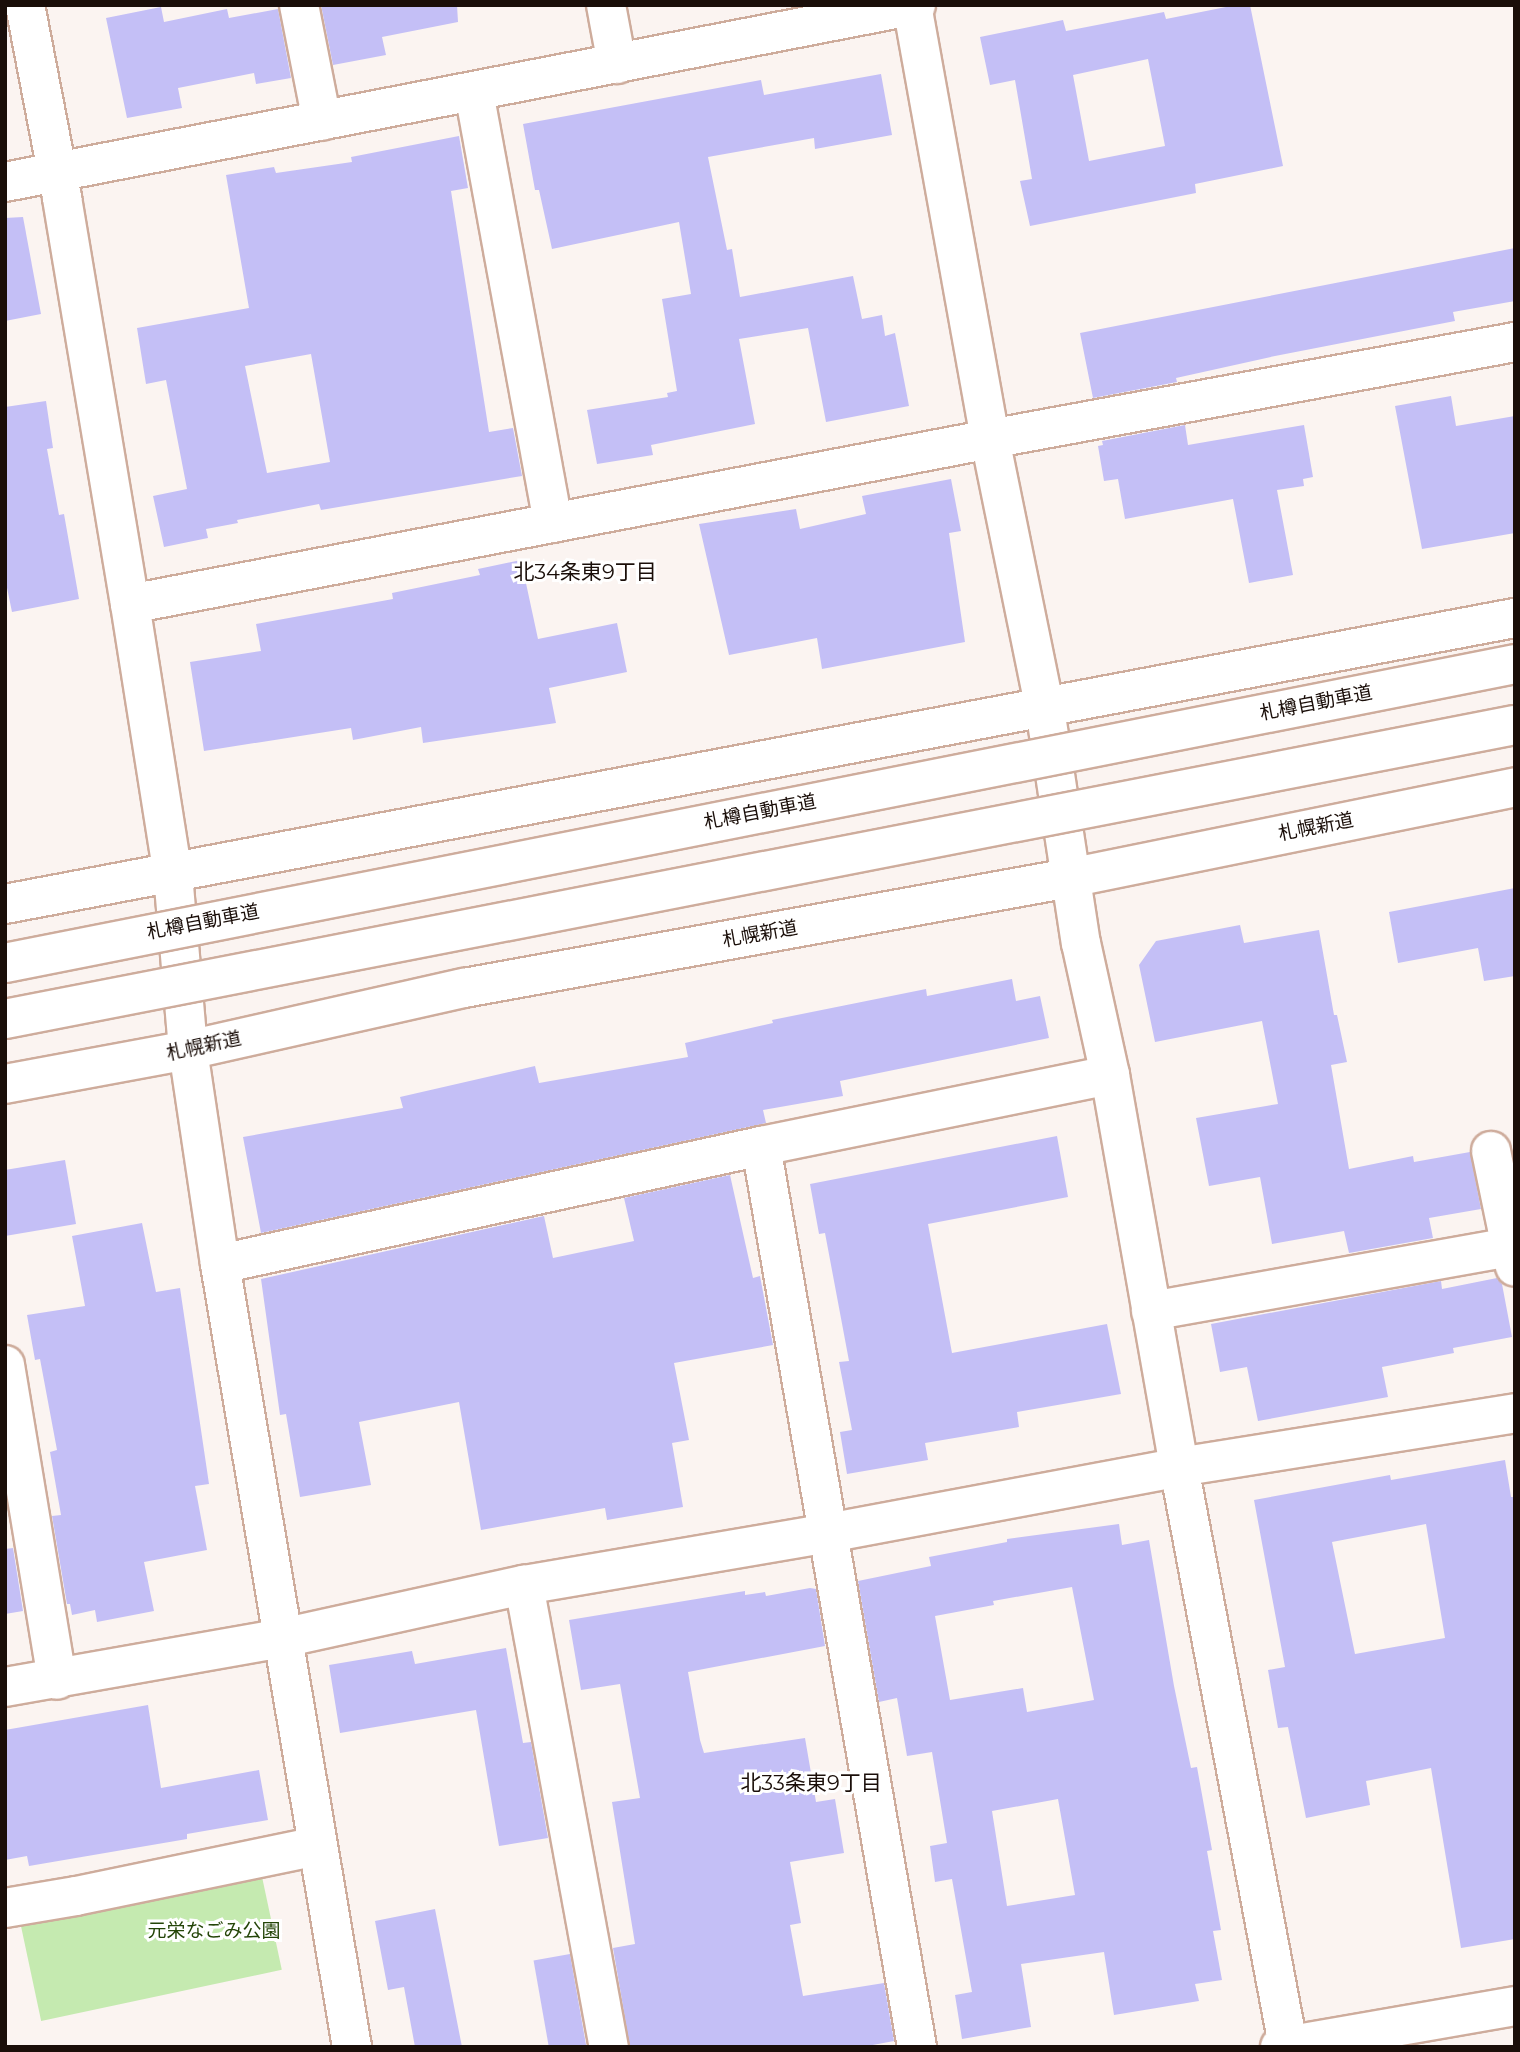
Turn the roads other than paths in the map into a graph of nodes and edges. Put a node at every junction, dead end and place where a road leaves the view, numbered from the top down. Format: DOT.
graph roads {
  1 [pos="25,5"];
  2 [pos="299,5"];
  3 [pos="606,5"];
  4 [pos="914,6"];
  5 [pos="617,64"];
  6 [pos="474,92"];
  7 [pos="322,121"];
  8 [pos="58,174"];
  9 [pos="5,183"];
  10 [pos="1515,342"];
  11 [pos="990,439"];
  12 [pos="553,523"];
  13 [pos="130,604"];
  14 [pos="1515,618"];
  15 [pos="1515,664"];
  16 [pos="1045,709"];
  17 [pos="1515,725"];
  18 [pos="1515,787"];
  19 [pos="173,874"];
  20 [pos="1069,878"];
  21 [pos="5,904"];
  22 [pos="5,963"];
  23 [pos="5,1019"];
  24 [pos="188,1050"];
  25 [pos="1110,1075"];
  26 [pos="5,1084"];
  27 [pos="761,1146"];
  28 [pos="1491,1151"];
  29 [pos="1513,1254"];
  30 [pos="220,1264"];
  31 [pos="1151,1311"];
  32 [pos="5,1365"];
  33 [pos="1515,1413"];
  34 [pos="1179,1467"];
  35 [pos="828,1533"];
  36 [pos="524,1585"];
  37 [pos="282,1638"];
  38 [pos="57,1680"];
  39 [pos="5,1688"];
  40 [pos="317,1846"];
  41 [pos="5,1908"];
  42 [pos="1515,2006"];
  43 [pos="1284,2046"];
  44 [pos="352,2047"];
  45 [pos="609,2047"];
  46 [pos="917,2047"];
  1 -- 8 [label="main road"];
  2 -- 7 [label="main road"];
  3 -- 5 [label="main road"];
  4 -- 5 [label="main road"];
  4 -- 11 [label="main road"];
  5 -- 6 [label="main road"];
  6 -- 7 [label="main road"];
  6 -- 12 [label="main road"];
  7 -- 8 [label="main road"];
  8 -- 9 [label="main road"];
  8 -- 13 [label="main road"];
  10 -- 11 [label="main road"];
  11 -- 12 [label="main road"];
  11 -- 16 [label="main road"];
  12 -- 13 [label="main road"];
  13 -- 19 [label="main road"];
  14 -- 16 [label="main road"];
  15 -- 22 [label="main road, 札樽自動車道, bridge"];
  16 -- 19 [label="main road"];
  16 -- 20 [label="main road"];
  17 -- 23 [label="main road, bridge"];
  18 -- 20 [label="main road, 札幌新道"];
  19 -- 21 [label="main road"];
  19 -- 24 [label="main road"];
  20 -- 24 [label="main road, 札幌新道"];
  20 -- 25 [label="main road"];
  24 -- 26 [label="main road, 札幌新道"];
  24 -- 30 [label="main road"];
  25 -- 27 [label="main road"];
  25 -- 31 [label="main road"];
  27 -- 30 [label="main road"];
  27 -- 35 [label="main road"];
  28 -- 29 [label="main road"];
  29 -- 31 [label="main road"];
  30 -- 37 [label="main road"];
  31 -- 34 [label="main road"];
  32 -- 38 [label="main road"];
  33 -- 34 [label="main road"];
  34 -- 35 [label="main road"];
  34 -- 43 [label="main road"];
  35 -- 36 [label="main road"];
  35 -- 46 [label="main road"];
  36 -- 37 [label="main road"];
  36 -- 45 [label="main road"];
  37 -- 38 [label="main road"];
  37 -- 40 [label="main road"];
  38 -- 39 [label="main road"];
  40 -- 41 [label="main road"];
  40 -- 44 [label="main road"];
  42 -- 43 [label="main road"];
}
